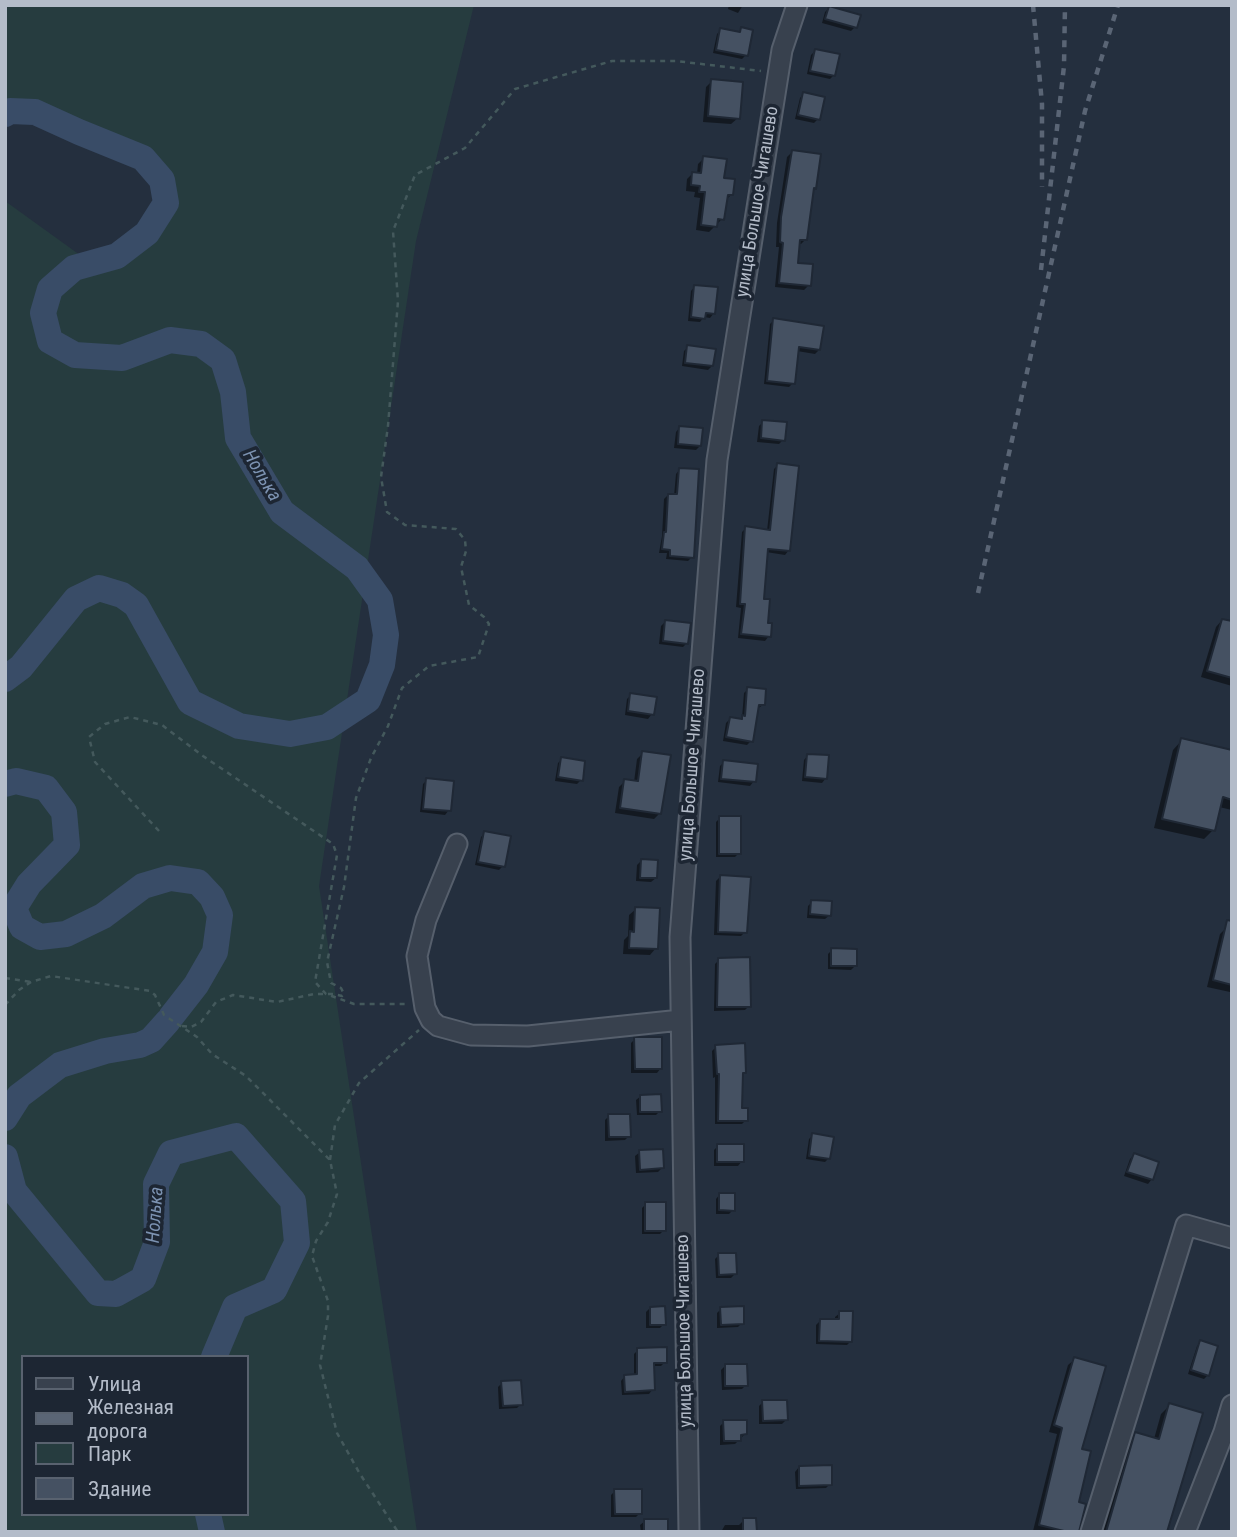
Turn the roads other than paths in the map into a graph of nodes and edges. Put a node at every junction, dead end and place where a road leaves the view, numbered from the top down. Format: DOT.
graph roads {
  1 [pos="797,5"];
  2 [pos="457,844"];
  3 [pos="681,1020"];
  4 [pos="1232,1238"];
  5 [pos="1232,1405"];
  6 [pos="688,1532"];
  7 [pos="1091,1532"];
  8 [pos="1185,1532"];
  1 -- 3 [label="street, улица Большое Чигашево"];
  2 -- 3 [label="street"];
  3 -- 6 [label="street, улица Большое Чигашево"];
  4 -- 7 [label="street"];
  5 -- 8 [label="street"];
}
